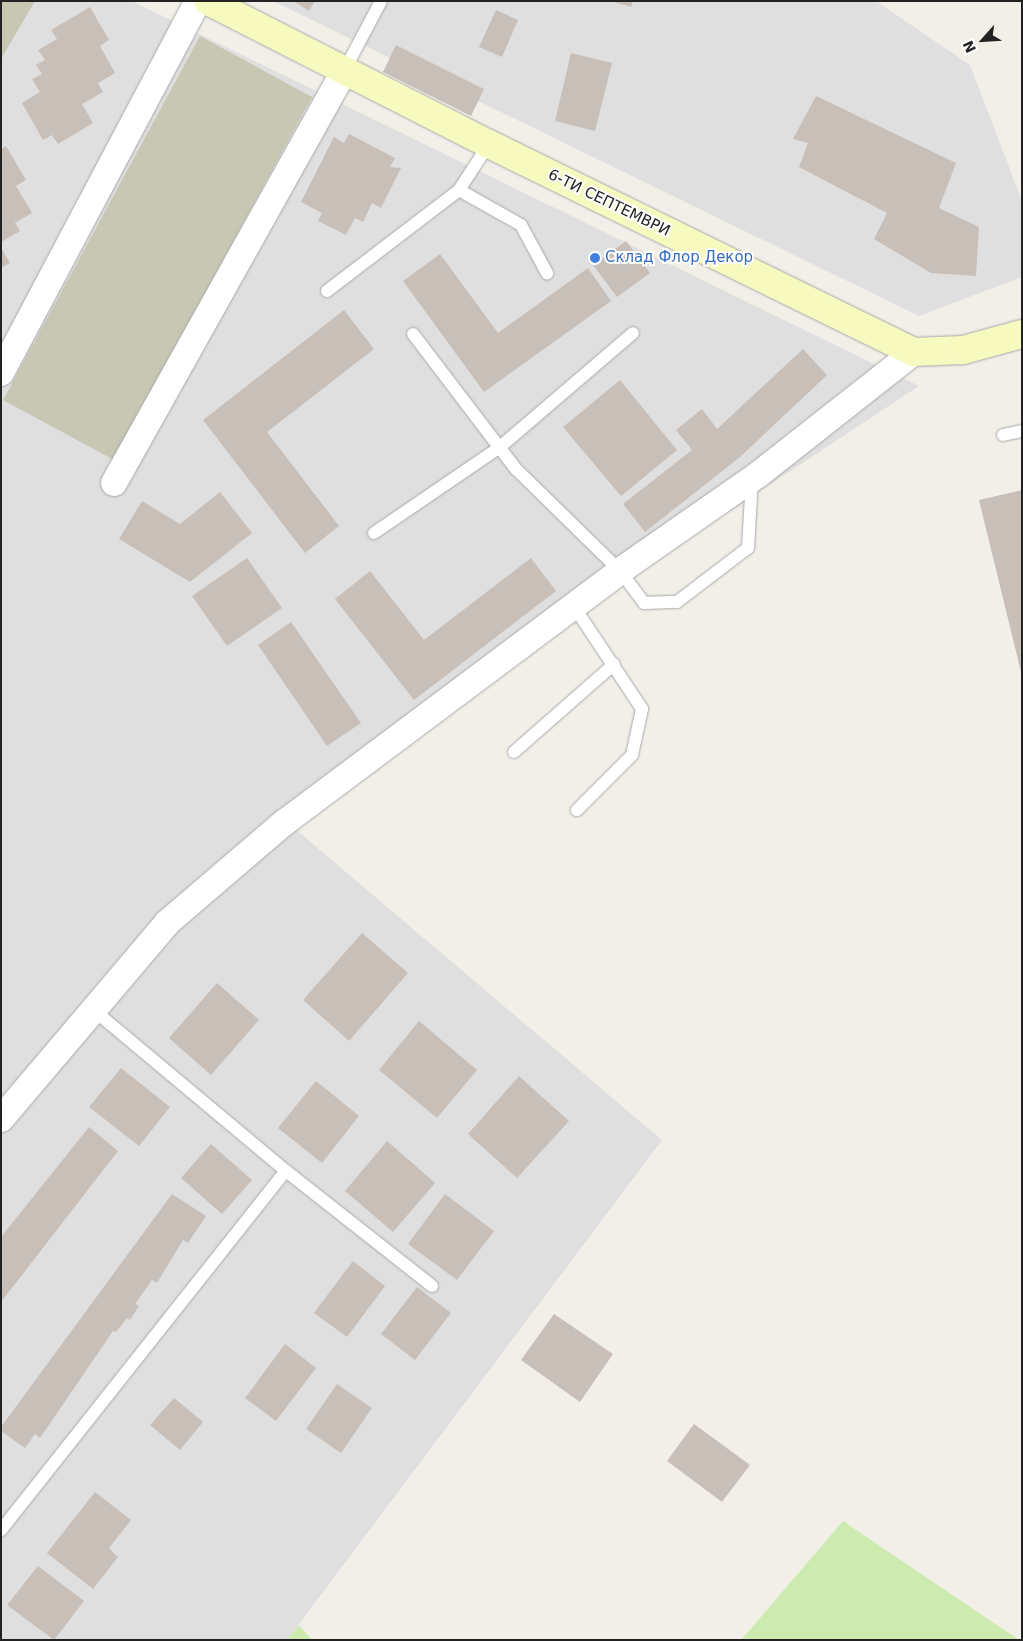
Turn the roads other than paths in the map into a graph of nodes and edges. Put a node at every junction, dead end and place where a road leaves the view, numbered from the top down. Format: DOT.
graph roads {
  1 [pos="198,1"];
  2 [pos="208,1"];
  3 [pos="381,1"];
  4 [pos="344,71"];
  5 [pos="489,144"];
  6 [pos="459,190"];
  7 [pos="547,273"];
  8 [pos="327,291"];
  9 [pos="633,333"];
  10 [pos="413,334"];
  11 [pos="1022,334"];
  12 [pos="914,352"];
  13 [pos="1,373"];
  14 [pos="1022,430"];
  15 [pos="1003,435"];
  16 [pos="500,447"];
  17 [pos="752,478"];
  18 [pos="114,483"];
  19 [pos="374,533"];
  20 [pos="620,570"];
  21 [pos="573,606"];
  22 [pos="614,664"];
  23 [pos="514,752"];
  24 [pos="577,810"];
  25 [pos="92,1010"];
  26 [pos="1,1119"];
  27 [pos="286,1171"];
  28 [pos="432,1286"];
  29 [pos="1,1530"];
  1 -- 13 [label="street"];
  2 -- 4 [label="street, 6-ТИ СЕПТЕМВРИ"];
  3 -- 4 [label="lane"];
  4 -- 5 [label="street, 6-ТИ СЕПТЕМВРИ"];
  4 -- 18 [label="street"];
  5 -- 6 [label="lane"];
  5 -- 12 [label="street, 6-ТИ СЕПТЕМВРИ"];
  6 -- 7 [label="lane"];
  6 -- 8 [label="lane"];
  9 -- 16 [label="lane"];
  10 -- 16 [label="lane"];
  11 -- 12 [label="street, 6-ТИ СЕПТЕМВРИ"];
  12 -- 17 [label="street"];
  14 -- 15 [label="lane"];
  16 -- 19 [label="lane"];
  16 -- 20 [label="lane"];
  17 -- 20 [label="street"];
  17 -- 20 [label="lane"];
  20 -- 21 [label="street"];
  21 -- 22 [label="lane"];
  21 -- 25 [label="street"];
  22 -- 23 [label="lane"];
  22 -- 24 [label="lane"];
  25 -- 26 [label="street"];
  25 -- 27 [label="lane"];
  27 -- 28 [label="lane"];
  27 -- 29 [label="lane"];
}
